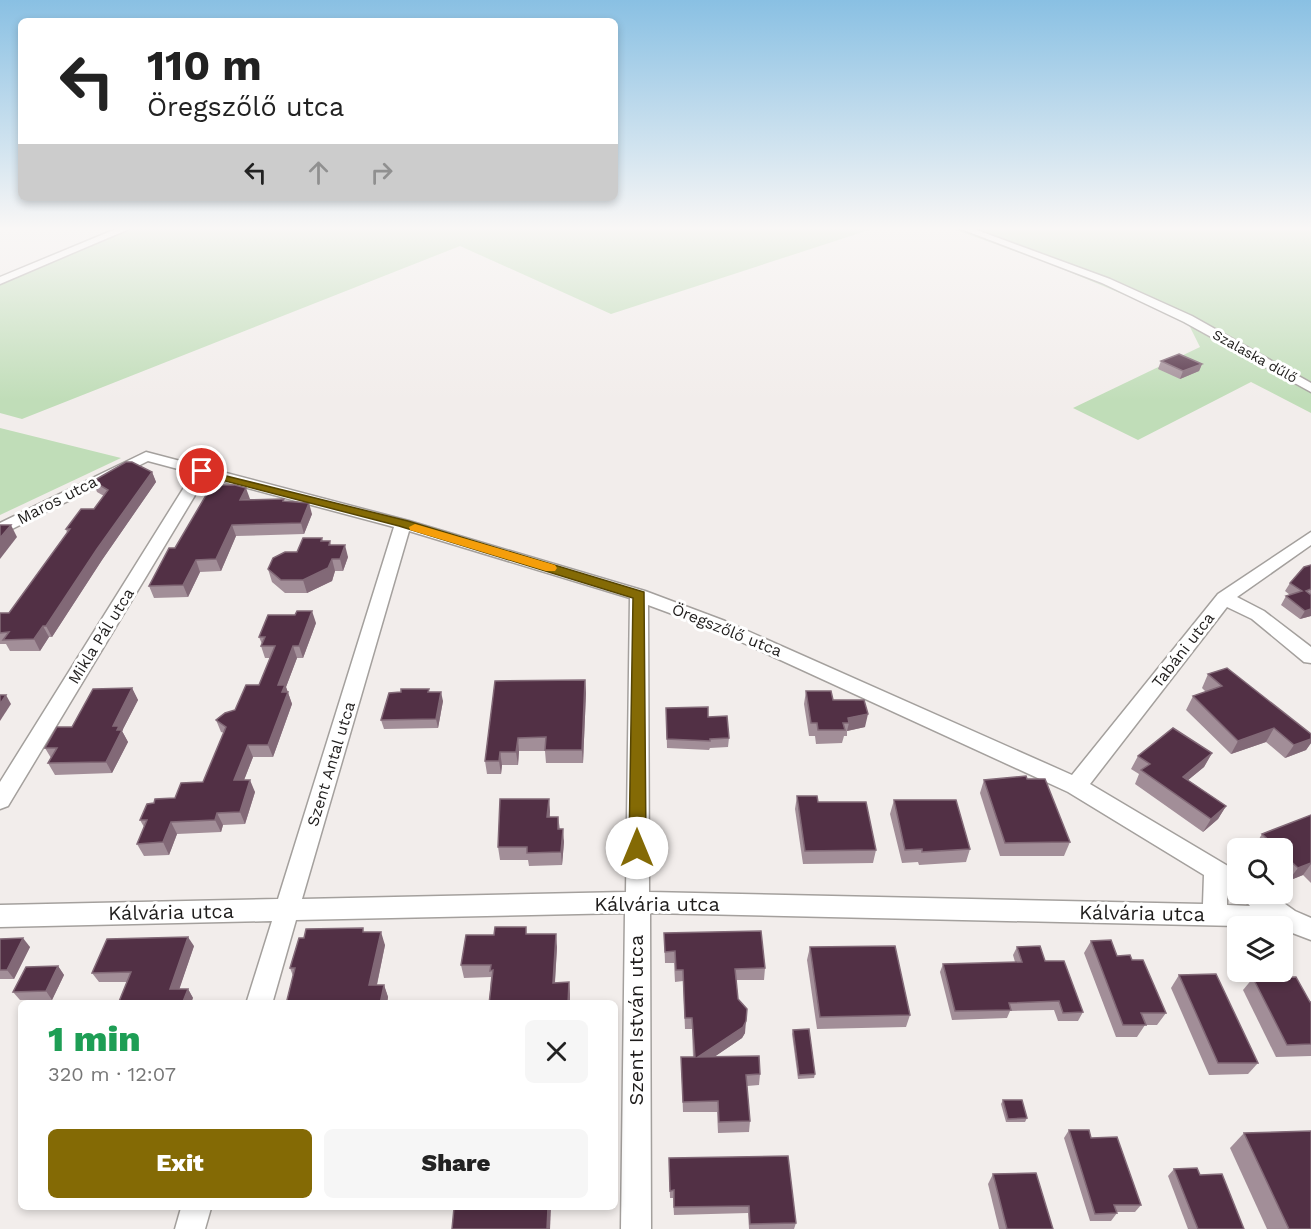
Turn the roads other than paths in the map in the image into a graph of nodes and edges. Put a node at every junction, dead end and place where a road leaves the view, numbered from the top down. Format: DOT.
graph roads {
  1 [pos="1117,286"];
  2 [pos="1311,388"];
  3 [pos="146,456"];
  4 [pos="202,471"];
  5 [pos="403,524"];
  6 [pos="0,529"];
  7 [pos="1311,537"];
  8 [pos="639,595"];
  9 [pos="1224,598"];
  10 [pos="1311,657"];
  11 [pos="1076,786"];
  12 [pos="0,800"];
  13 [pos="1216,869"];
  14 [pos="1227,876"];
  15 [pos="637,902"];
  16 [pos="1266,904"];
  17 [pos="288,910"];
  18 [pos="1215,915"];
  19 [pos="0,916"];
  20 [pos="1233,916"];
  21 [pos="1284,916"];
  22 [pos="1293,921"];
  23 [pos="1311,928"];
  24 [pos="260,1000"];
  25 [pos="195,1210"];
  26 [pos="190,1229"];
  27 [pos="636,1229"];
  1 -- 2 [label="street, Szalaska dűlő"];
  3 -- 4 [label="street, Öregszőlő utca"];
  3 -- 6 [label="street, Maros utca"];
  4 -- 5 [label="street, Öregszőlő utca"];
  4 -- 12 [label="street, Mikla Pál utca"];
  5 -- 8 [label="street, Öregszőlő utca"];
  5 -- 17 [label="street, Szent Antal utca"];
  7 -- 9 [label="street, Tabáni utca"];
  8 -- 11 [label="street, Öregszőlő utca"];
  8 -- 15 [label="street, Szent István utca"];
  9 -- 10 [label="street"];
  9 -- 11 [label="street, Tabáni utca"];
  11 -- 13 [label="street, Öregszőlő utca"];
  13 -- 14 [label="street, Öregszőlő utca"];
  13 -- 18 [label="street"];
  15 -- 17 [label="street, Kálvária utca"];
  15 -- 18 [label="street, Kálvária utca"];
  15 -- 27 [label="street, Szent István utca"];
  16 -- 21 [label="street"];
  17 -- 19 [label="street, Kálvária utca"];
  17 -- 24 [label="street, Szent Antal utca"];
  18 -- 20 [label="street, Kálvária utca"];
  22 -- 23 [label="street, Kálvária utca"];
  25 -- 26 [label="street"];
}
